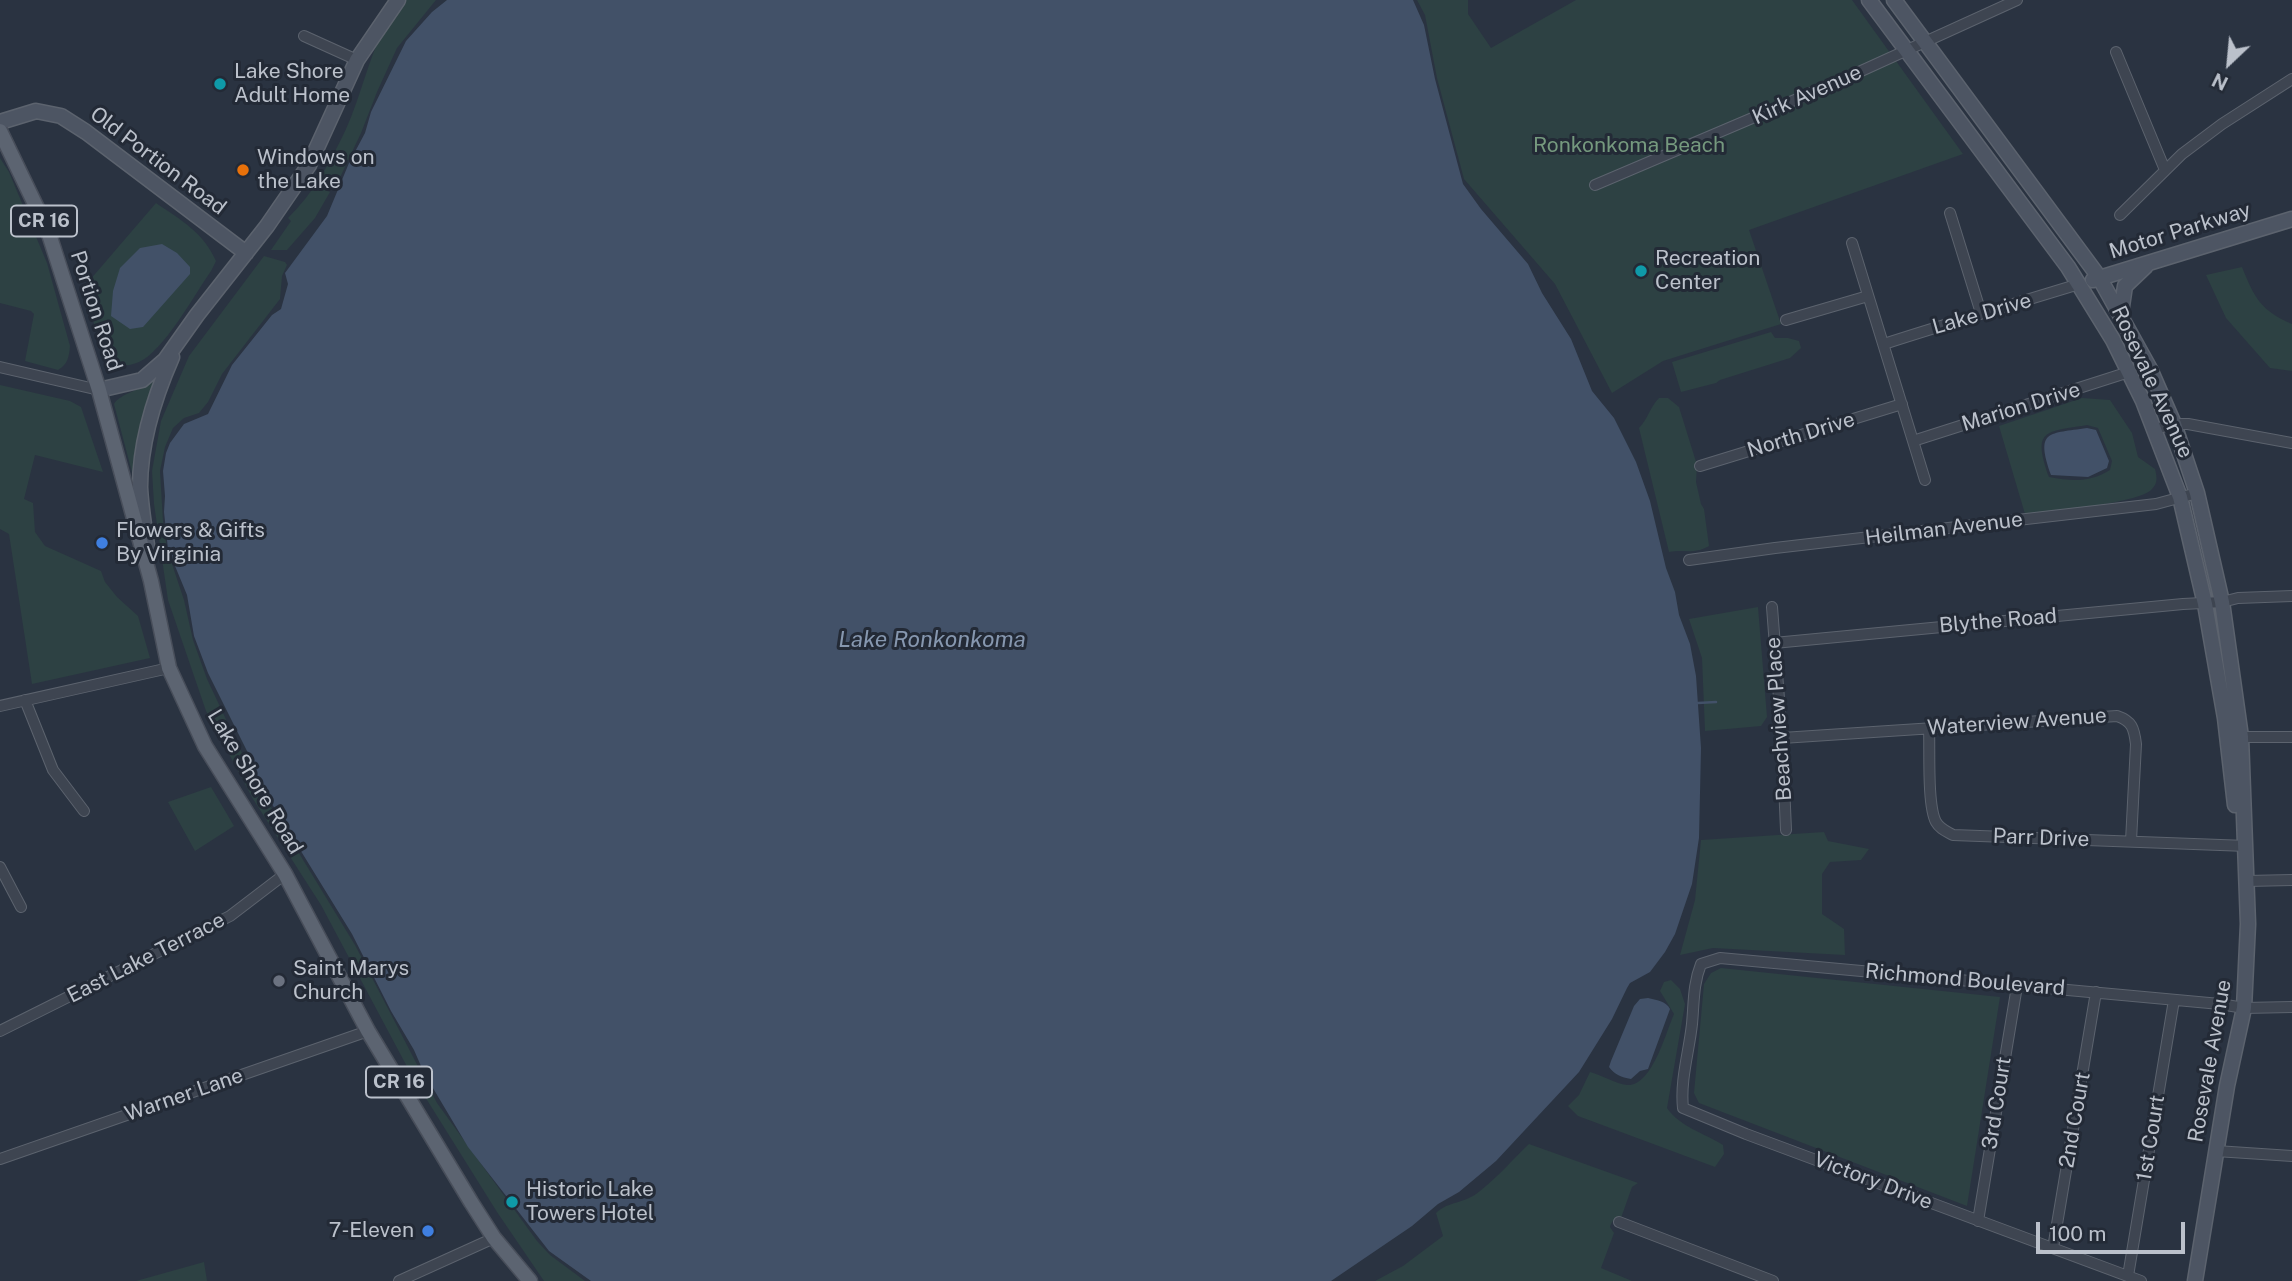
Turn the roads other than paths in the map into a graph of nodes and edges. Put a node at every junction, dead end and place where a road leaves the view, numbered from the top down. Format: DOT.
graph roads {
  1 [pos="398,0"];
  2 [pos="1869,0"];
  3 [pos="1894,0"];
  4 [pos="2017,0"];
  5 [pos="304,36"];
  6 [pos="1924,42"];
  7 [pos="1906,50"];
  8 [pos="2116,52"];
  9 [pos="357,60"];
  10 [pos="2292,79"];
  11 [pos="0,122"];
  12 [pos="0,131"];
  13 [pos="2165,170"];
  14 [pos="1595,185"];
  15 [pos="1950,213"];
  16 [pos="2120,215"];
  17 [pos="2292,219"];
  18 [pos="1852,243"];
  19 [pos="246,253"];
  20 [pos="2149,263"];
  21 [pos="2099,277"];
  22 [pos="2079,284"];
  23 [pos="1868,296"];
  24 [pos="1981,313"];
  25 [pos="2121,314"];
  26 [pos="1786,320"];
  27 [pos="180,340"];
  28 [pos="1884,344"];
  29 [pos="0,367"];
  30 [pos="2129,372"];
  31 [pos="99,390"];
  32 [pos="1902,404"];
  33 [pos="2174,424"];
  34 [pos="2155,429"];
  35 [pos="1913,441"];
  36 [pos="2292,443"];
  37 [pos="1700,466"];
  38 [pos="1925,480"];
  39 [pos="2197,493"];
  40 [pos="2180,497"];
  41 [pos="1689,560"];
  42 [pos="151,581"];
  43 [pos="2292,596"];
  44 [pos="2222,602"];
  45 [pos="2205,604"];
  46 [pos="1772,607"];
  47 [pos="1774,643"];
  48 [pos="169,668"];
  49 [pos="25,700"];
  50 [pos="0,706"];
  51 [pos="1929,728"];
  52 [pos="2241,737"];
  53 [pos="2292,737"];
  54 [pos="1782,738"];
  55 [pos="84,811"];
  56 [pos="1786,830"];
  57 [pos="2131,841"];
  58 [pos="2247,846"];
  59 [pos="0,867"];
  60 [pos="285,874"];
  61 [pos="2292,880"];
  62 [pos="2247,881"];
  63 [pos="21,907"];
  64 [pos="2017,986"];
  65 [pos="2096,992"];
  66 [pos="2174,1000"];
  67 [pos="2292,1007"];
  68 [pos="2244,1008"];
  69 [pos="1692,1026"];
  70 [pos="0,1031"];
  71 [pos="368,1031"];
  72 [pos="2216,1151"];
  73 [pos="2292,1156"];
  74 [pos="0,1158"];
  75 [pos="1978,1221"];
  76 [pos="1619,1223"];
  77 [pos="494,1238"];
  78 [pos="2053,1248"];
  79 [pos="2128,1276"];
  80 [pos="400,1281"];
  81 [pos="530,1281"];
  82 [pos="1773,1281"];
  83 [pos="2141,1281"];
  84 [pos="2195,1281"];
  1 -- 9 [label="main road"];
  2 -- 7 [label="main road, Rosevale Avenue"];
  3 -- 6 [label="main road, Rosevale Avenue"];
  4 -- 6 [label="street, Kirk Avenue"];
  5 -- 9 [label="street"];
  6 -- 7 [label="street, Kirk Avenue"];
  6 -- 21 [label="main road, Rosevale Avenue"];
  7 -- 14 [label="street, Kirk Avenue"];
  7 -- 22 [label="main road, Rosevale Avenue"];
  8 -- 13 [label="street"];
  9 -- 19 [label="main road"];
  10 -- 13 [label="street"];
  11 -- 19 [label="main road, Old Portion Road"];
  12 -- 31 [label="main road, Portion Road / CR 16"];
  13 -- 16 [label="street"];
  15 -- 24 [label="street"];
  17 -- 20 [label="main road, Motor Parkway"];
  18 -- 23 [label="street"];
  19 -- 27 [label="main road"];
  20 -- 21 [label="main road, Motor Parkway"];
  20 -- 25 [label="main road"];
  21 -- 22 [label="main road, Motor Parkway"];
  21 -- 25 [label="main road, Rosevale Avenue"];
  22 -- 24 [label="street, Lake Drive"];
  22 -- 30 [label="main road, Rosevale Avenue"];
  23 -- 26 [label="street"];
  23 -- 28 [label="street"];
  24 -- 28 [label="street, Lake Drive"];
  25 -- 33 [label="main road, Rosevale Avenue"];
  27 -- 31 [label="main road"];
  27 -- 42 [label="main road"];
  28 -- 32 [label="street"];
  29 -- 31 [label="street"];
  30 -- 34 [label="main road, Rosevale Avenue"];
  30 -- 35 [label="street, Marion Drive"];
  31 -- 42 [label="main road, Lake Shore Road / CR 16"];
  32 -- 35 [label="street"];
  32 -- 37 [label="street, North Drive"];
  33 -- 34 [label="street"];
  33 -- 36 [label="street"];
  33 -- 39 [label="main road, Rosevale Avenue"];
  34 -- 40 [label="main road, Rosevale Avenue"];
  35 -- 38 [label="street"];
  39 -- 40 [label="street, Heilman Avenue"];
  39 -- 44 [label="main road, Rosevale Avenue"];
  40 -- 41 [label="street, Heilman Avenue"];
  40 -- 45 [label="main road, Rosevale Avenue"];
  42 -- 48 [label="main road, Lake Shore Road / CR 16"];
  43 -- 44 [label="street, Blythe Road"];
  44 -- 45 [label="street, Blythe Road"];
  44 -- 52 [label="main road, Rosevale Avenue"];
  45 -- 47 [label="street, Blythe Road"];
  45 -- 58 [label="main road, Rosevale Avenue"];
  46 -- 47 [label="street, Beachview Place"];
  47 -- 54 [label="street, Beachview Place"];
  48 -- 49 [label="street"];
  48 -- 60 [label="main road, Lake Shore Road / CR 16"];
  49 -- 50 [label="street"];
  49 -- 55 [label="street"];
  51 -- 54 [label="street, Waterview Avenue"];
  51 -- 57 [label="street, Parr Drive"];
  51 -- 57 [label="street, Waterview Avenue"];
  52 -- 53 [label="street"];
  52 -- 58 [label="main road, Rosevale Avenue"];
  54 -- 56 [label="street, Beachview Place"];
  57 -- 58 [label="street, Parr Drive"];
  58 -- 62 [label="main road, Rosevale Avenue"];
  59 -- 63 [label="street"];
  60 -- 70 [label="street, East Lake Terrace"];
  60 -- 71 [label="main road, Lake Shore Road / CR 16"];
  61 -- 62 [label="street"];
  62 -- 68 [label="main road, Rosevale Avenue"];
  64 -- 65 [label="street, Richmond Boulevard"];
  64 -- 69 [label="street, Richmond Boulevard"];
  64 -- 75 [label="street, 3rd Court"];
  65 -- 66 [label="street, Richmond Boulevard"];
  65 -- 78 [label="street, 2nd Court"];
  66 -- 68 [label="street, Richmond Boulevard"];
  66 -- 79 [label="street, 1st Court"];
  67 -- 68 [label="street, Richmond Boulevard"];
  68 -- 72 [label="main road, Rosevale Avenue"];
  69 -- 75 [label="street, Victory Drive"];
  71 -- 74 [label="street, Warner Lane"];
  71 -- 77 [label="main road, Lake Shore Road / CR 16"];
  72 -- 73 [label="street"];
  72 -- 84 [label="main road, Rosevale Avenue"];
  75 -- 78 [label="street, Victory Drive"];
  76 -- 82 [label="street"];
  77 -- 80 [label="street"];
  77 -- 81 [label="main road, CR 16"];
  78 -- 79 [label="street, Victory Drive"];
  79 -- 83 [label="street, Victory Drive"];
}
